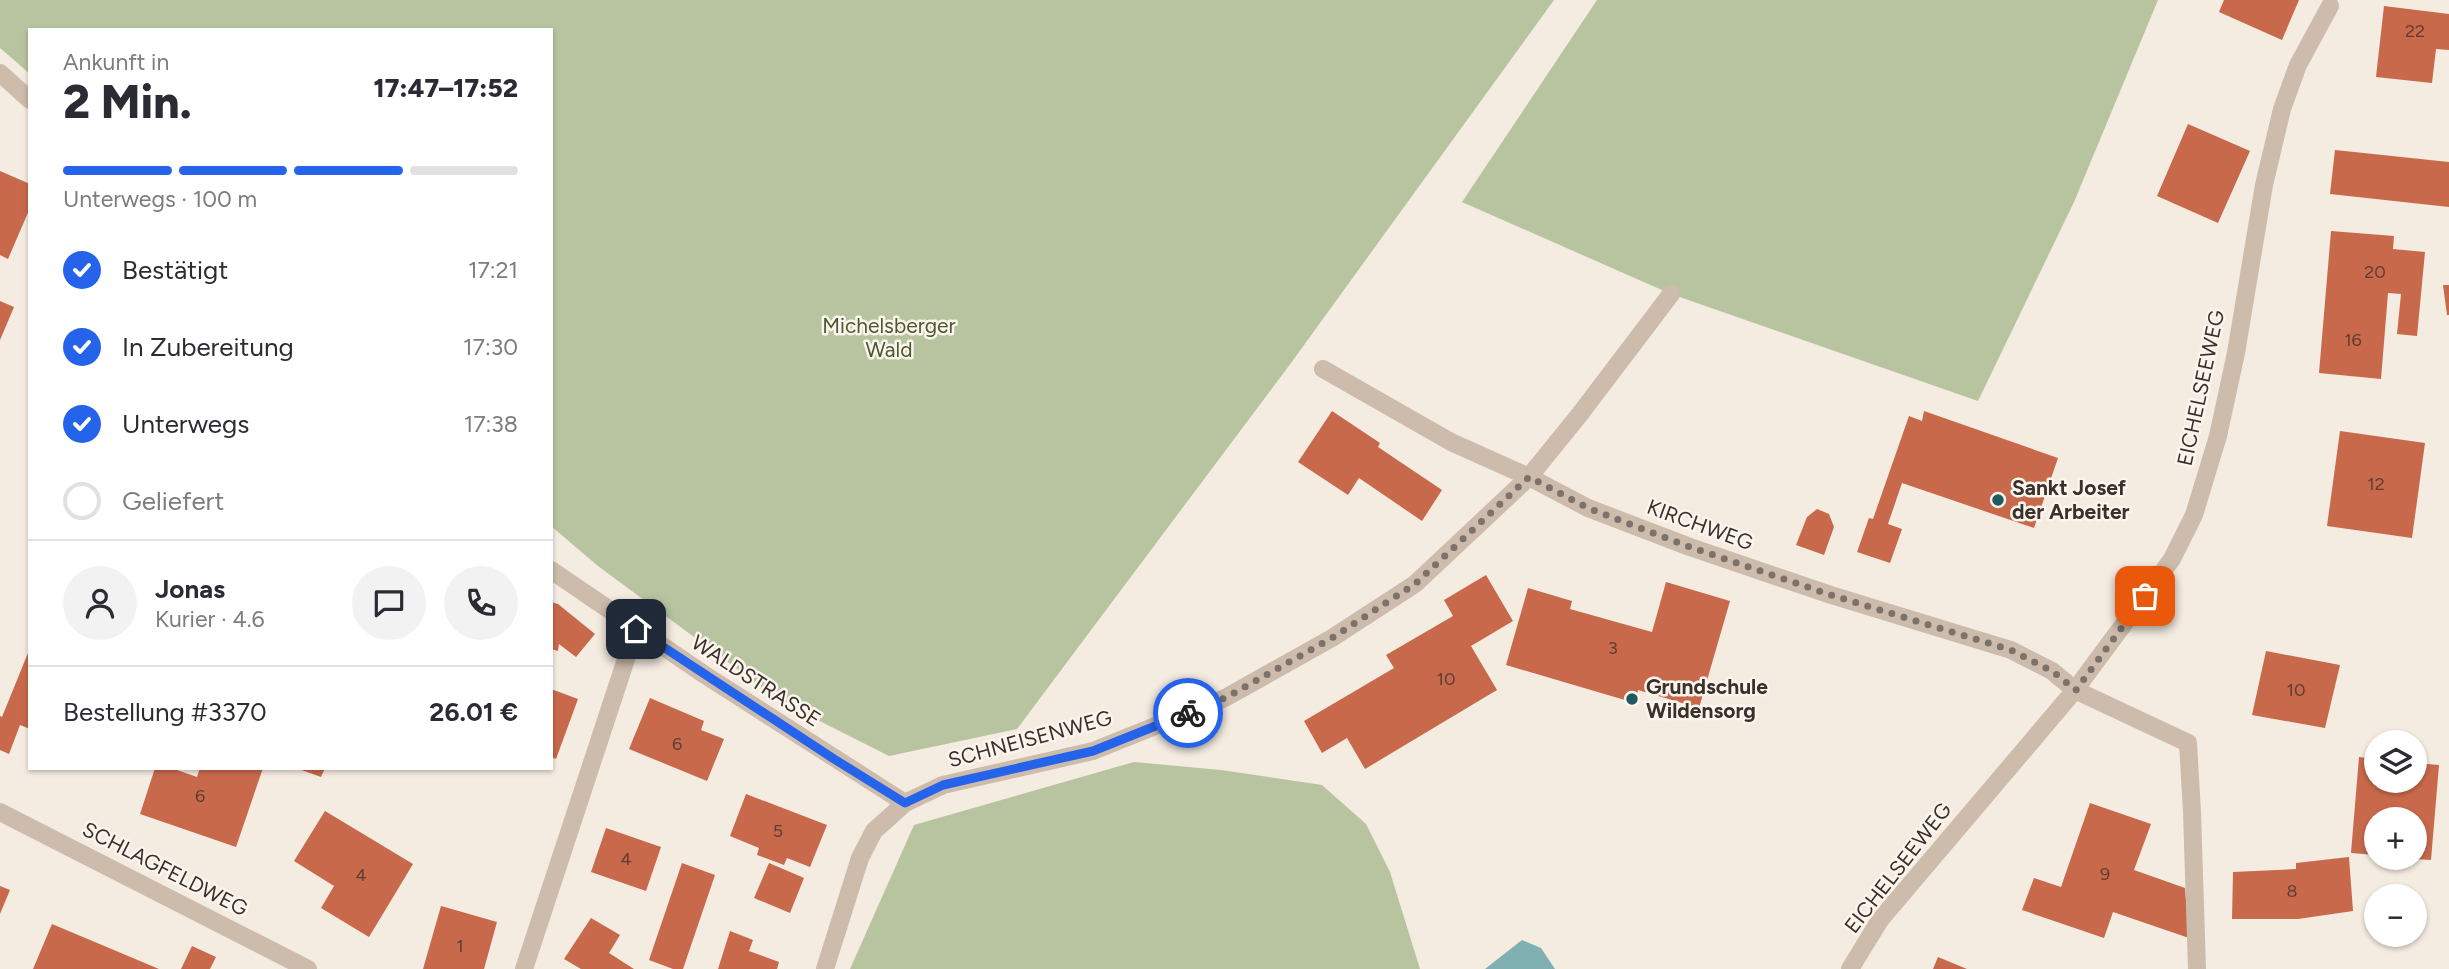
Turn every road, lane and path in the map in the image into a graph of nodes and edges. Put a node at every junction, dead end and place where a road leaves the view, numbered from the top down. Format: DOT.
graph roads {
  1 [pos="2330,3"];
  2 [pos="0,73"];
  3 [pos="28,98"];
  4 [pos="1671,294"];
  5 [pos="1323,369"];
  6 [pos="1529,477"];
  7 [pos="553,571"];
  8 [pos="636,629"];
  9 [pos="2076,690"];
  10 [pos="905,803"];
  11 [pos="0,812"];
  12 [pos="308,969"];
  13 [pos="524,969"];
  14 [pos="825,969"];
  15 [pos="1850,969"];
  16 [pos="2197,969"];
  1 -- 9 [label="street, EICHELSEEWEG"];
  2 -- 3 [label="street"];
  4 -- 6 [label="street, SCHNEISENWEG"];
  5 -- 6 [label="street, KIRCHWEG"];
  6 -- 9 [label="street, KIRCHWEG"];
  6 -- 10 [label="street, SCHNEISENWEG"];
  7 -- 8 [label="street, WALDSTRASSE"];
  8 -- 10 [label="street, WALDSTRASSE"];
  8 -- 13 [label="street"];
  9 -- 15 [label="street, EICHELSEEWEG"];
  9 -- 16 [label="street, KIRCHWEG"];
  10 -- 14 [label="street, SCHNEISENWEG"];
  11 -- 12 [label="street, SCHLAGFELDWEG"];
}
